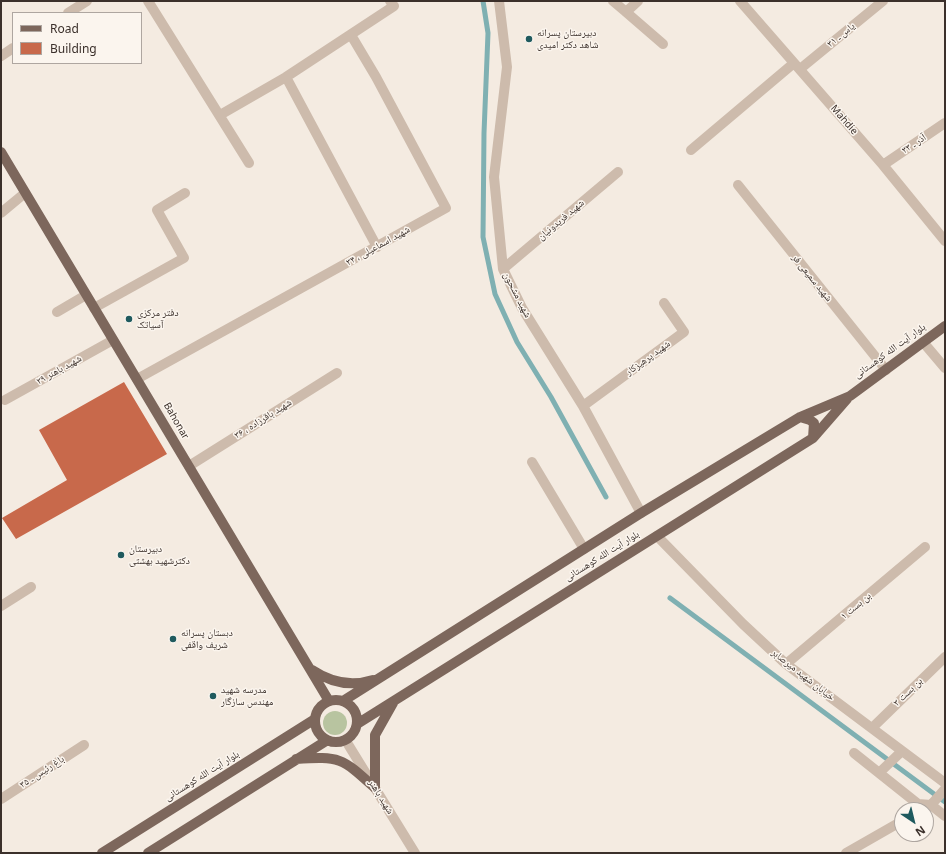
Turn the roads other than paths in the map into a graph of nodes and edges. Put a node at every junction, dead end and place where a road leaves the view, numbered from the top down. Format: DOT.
graph roads {
  1 [pos="87,1"];
  2 [pos="148,1"];
  3 [pos="390,1"];
  4 [pos="499,1"];
  5 [pos="613,1"];
  6 [pos="638,1"];
  7 [pos="740,1"];
  8 [pos="883,1"];
  9 [pos="70,12"];
  10 [pos="626,12"];
  11 [pos="351,35"];
  12 [pos="663,44"];
  13 [pos="12,49"];
  14 [pos="1,56"];
  15 [pos="797,66"];
  16 [pos="286,77"];
  17 [pos="220,115"];
  18 [pos="945,123"];
  19 [pos="691,150"];
  20 [pos="1,152"];
  21 [pos="249,163"];
  22 [pos="883,165"];
  23 [pos="618,172"];
  24 [pos="738,185"];
  25 [pos="185,193"];
  26 [pos="25,194"];
  27 [pos="1,213"];
  28 [pos="945,241"];
  29 [pos="377,247"];
  30 [pos="504,269"];
  31 [pos="86,295"];
  32 [pos="664,303"];
  33 [pos="94,308"];
  34 [pos="57,312"];
  35 [pos="945,326"];
  36 [pos="114,340"];
  37 [pos="923,342"];
  38 [pos="945,368"];
  39 [pos="886,370"];
  40 [pos="337,373"];
  41 [pos="137,379"];
  42 [pos="850,396"];
  43 [pos="5,400"];
  44 [pos="583,406"];
  45 [pos="800,417"];
  46 [pos="813,438"];
  47 [pos="532,462"];
  48 [pos="188,466"];
  49 [pos="642,513"];
  50 [pos="657,536"];
  51 [pos="925,548"];
  52 [pos="584,549"];
  53 [pos="31,587"];
  54 [pos="1,606"];
  55 [pos="945,657"];
  56 [pos="786,664"];
  57 [pos="309,668"];
  58 [pos="380,678"];
  59 [pos="329,701"];
  60 [pos="343,701"];
  61 [pos="394,701"];
  62 [pos="315,718"];
  63 [pos="357,724"];
  64 [pos="872,728"];
  65 [pos="326,741"];
  66 [pos="346,741"];
  67 [pos="84,745"];
  68 [pos="902,751"];
  69 [pos="854,753"];
  70 [pos="294,760"];
  71 [pos="879,773"];
  72 [pos="945,783"];
  73 [pos="375,788"];
  74 [pos="945,789"];
  75 [pos="1,799"];
  76 [pos="915,802"];
  77 [pos="933,802"];
  78 [pos="934,811"];
  79 [pos="945,816"];
  80 [pos="894,826"];
  81 [pos="102,853"];
  82 [pos="148,853"];
  83 [pos="415,853"];
  84 [pos="846,853"];
  1 -- 9 [label="street"];
  2 -- 17 [label="street"];
  3 -- 11 [label="street"];
  4 -- 30 [label="street, شهید مشحون"];
  5 -- 10 [label="street"];
  6 -- 10 [label="street"];
  7 -- 15 [label="street, Mahdie"];
  8 -- 15 [label="street, یاس ـ ۳۱"];
  10 -- 12 [label="street"];
  11 -- 16 [label="street"];
  11 -- 29 [label="street, شهید اسماعیلی ، ۳۴"];
  13 -- 14 [label="street"];
  15 -- 19 [label="street, یاس ـ ۳۱"];
  15 -- 22 [label="street, Mahdie"];
  16 -- 17 [label="street"];
  16 -- 29 [label="street"];
  17 -- 21 [label="street"];
  18 -- 22 [label="street, آذر ـ ۳۳"];
  20 -- 26 [label="main road, Bahonar"];
  22 -- 28 [label="street, Mahdie"];
  23 -- 30 [label="street, شهید فریدونیان"];
  24 -- 39 [label="street, شهید سمیعی فر"];
  25 -- 33 [label="street"];
  26 -- 27 [label="street"];
  26 -- 31 [label="main road, Bahonar"];
  29 -- 41 [label="street, شهید اسماعیلی ، ۳۴"];
  30 -- 44 [label="street, شهید مشحون"];
  31 -- 33 [label="main road, Bahonar"];
  31 -- 34 [label="street"];
  32 -- 44 [label="street, شهید پرهیزکار"];
  33 -- 36 [label="main road, Bahonar"];
  35 -- 37 [label="main road, بلوار آیت الله کوهستانی"];
  36 -- 41 [label="main road, Bahonar"];
  36 -- 43 [label="street, شهید باهنر ۲۹"];
  37 -- 38 [label="street"];
  37 -- 39 [label="main road, بلوار آیت الله کوهستانی"];
  39 -- 42 [label="main road, بلوار آیت الله کوهستانی"];
  40 -- 48 [label="street, شهید باقرزاده ، ۳۶"];
  41 -- 48 [label="main road, Bahonar"];
  42 -- 45 [label="main road, بلوار آیت الله کوهستانی"];
  42 -- 46 [label="main road, بلوار آیت الله کوهستانی"];
  44 -- 49 [label="street, شهید مشحون"];
  45 -- 46 [label="main road"];
  45 -- 49 [label="main road, بلوار آیت الله کوهستانی"];
  46 -- 50 [label="main road, بلوار آیت الله کوهستانی"];
  47 -- 52 [label="street"];
  48 -- 57 [label="main road, Bahonar"];
  49 -- 52 [label="main road, بلوار آیت الله کوهستانی"];
  50 -- 56 [label="street, خیابان شهید میرصابر"];
  50 -- 61 [label="main road, بلوار آیت الله کوهستانی"];
  51 -- 56 [label="street, بن بست ۱"];
  52 -- 58 [label="main road, بلوار آیت الله کوهستانی"];
  53 -- 54 [label="street"];
  55 -- 64 [label="street, بن بست ۳"];
  56 -- 64 [label="street, خیابان شهید میرصابر"];
  57 -- 58 [label="main road"];
  57 -- 59 [label="main road, Bahonar"];
  58 -- 60 [label="main road, بلوار آیت الله کوهستانی"];
  59 -- 60 [label="main road"];
  59 -- 62 [label="main road"];
  60 -- 63 [label="main road"];
  61 -- 63 [label="main road, بلوار آیت الله کوهستانی"];
  61 -- 73 [label="main road"];
  62 -- 65 [label="main road"];
  62 -- 81 [label="main road, بلوار آیت الله کوهستانی"];
  63 -- 66 [label="main road"];
  64 -- 68 [label="street, خیابان شهید میرصابر"];
  65 -- 66 [label="main road"];
  65 -- 70 [label="main road"];
  66 -- 73 [label="street, شهید باهنر"];
  67 -- 75 [label="street, باغ رئیس ـ ۳۵"];
  68 -- 71 [label="street"];
  68 -- 72 [label="street, خیابان شهید میرصابر"];
  69 -- 71 [label="street"];
  70 -- 73 [label="main road"];
  70 -- 82 [label="main road"];
  71 -- 76 [label="street"];
  73 -- 83 [label="street, شهید باهنر"];
  74 -- 77 [label="street"];
  78 -- 79 [label="street"];
  80 -- 84 [label="street"];
}
